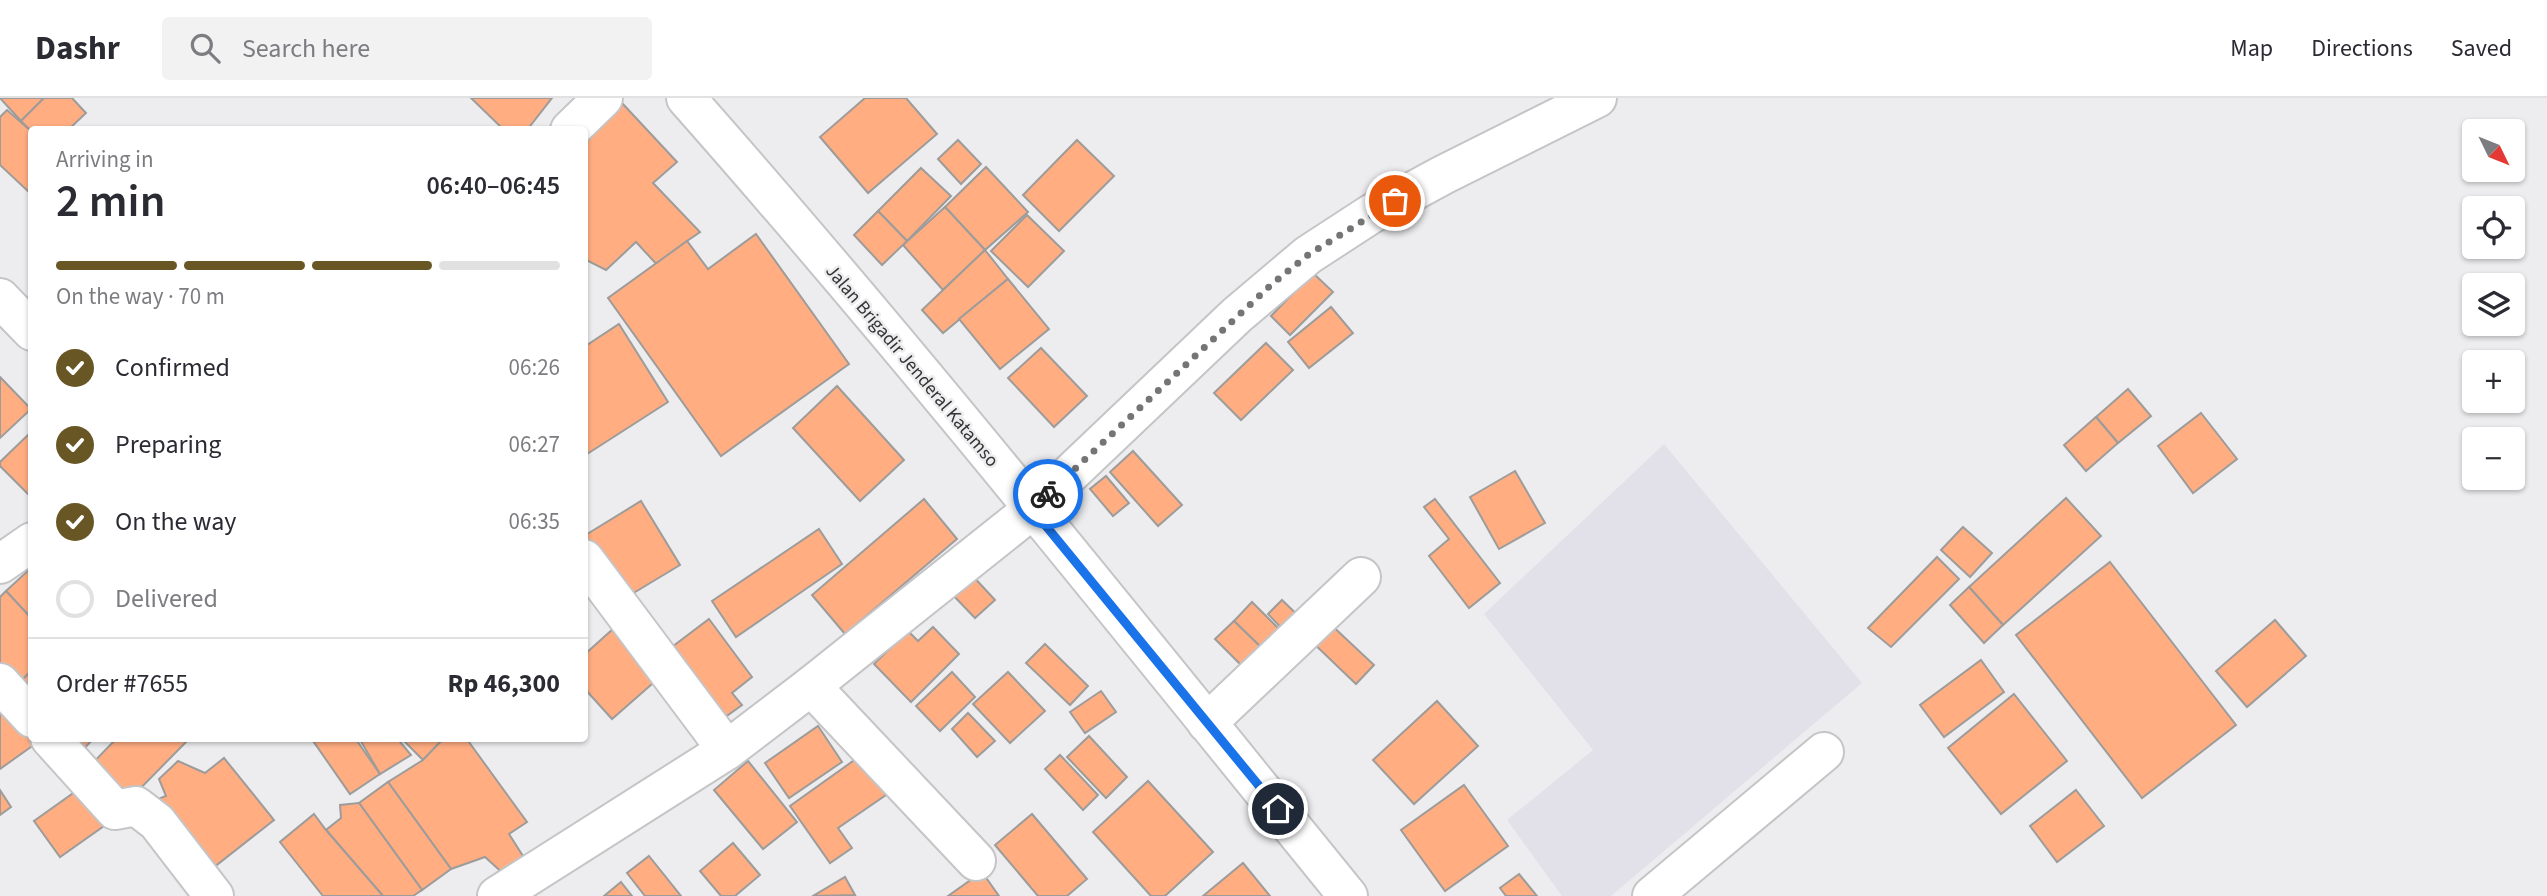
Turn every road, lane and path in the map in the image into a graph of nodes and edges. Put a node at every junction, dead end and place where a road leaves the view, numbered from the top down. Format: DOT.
graph roads {
  1 [pos="603,98"];
  2 [pos="686,98"];
  3 [pos="1597,98"];
  4 [pos="574,126"];
  5 [pos="0,298"];
  6 [pos="28,327"];
  7 [pos="1032,509"];
  8 [pos="28,545"];
  9 [pos="0,564"];
  10 [pos="588,564"];
  11 [pos="1361,577"];
  12 [pos="0,683"];
  13 [pos="811,686"];
  14 [pos="28,714"];
  15 [pos="1207,723"];
  16 [pos="54,742"];
  17 [pos="727,750"];
  18 [pos="1824,752"];
  19 [pos="976,861"];
  20 [pos="214,896"];
  21 [pos="497,896"];
  22 [pos="1348,896"];
  23 [pos="1652,896"];
  1 -- 4 [label="street"];
  2 -- 7 [label="street, Jalan Brigadir Jenderal Katamso"];
  3 -- 7 [label="street"];
  5 -- 6 [label="street"];
  7 -- 13 [label="street"];
  7 -- 15 [label="street, Jalan Brigadir Jenderal Katamso"];
  8 -- 9 [label="street"];
  10 -- 17 [label="street"];
  11 -- 15 [label="street"];
  12 -- 14 [label="street"];
  13 -- 17 [label="street"];
  13 -- 19 [label="street"];
  15 -- 22 [label="street, Jalan Brigadir Jenderal Katamso"];
  16 -- 20 [label="street"];
  17 -- 21 [label="street"];
  18 -- 23 [label="street"];
}
